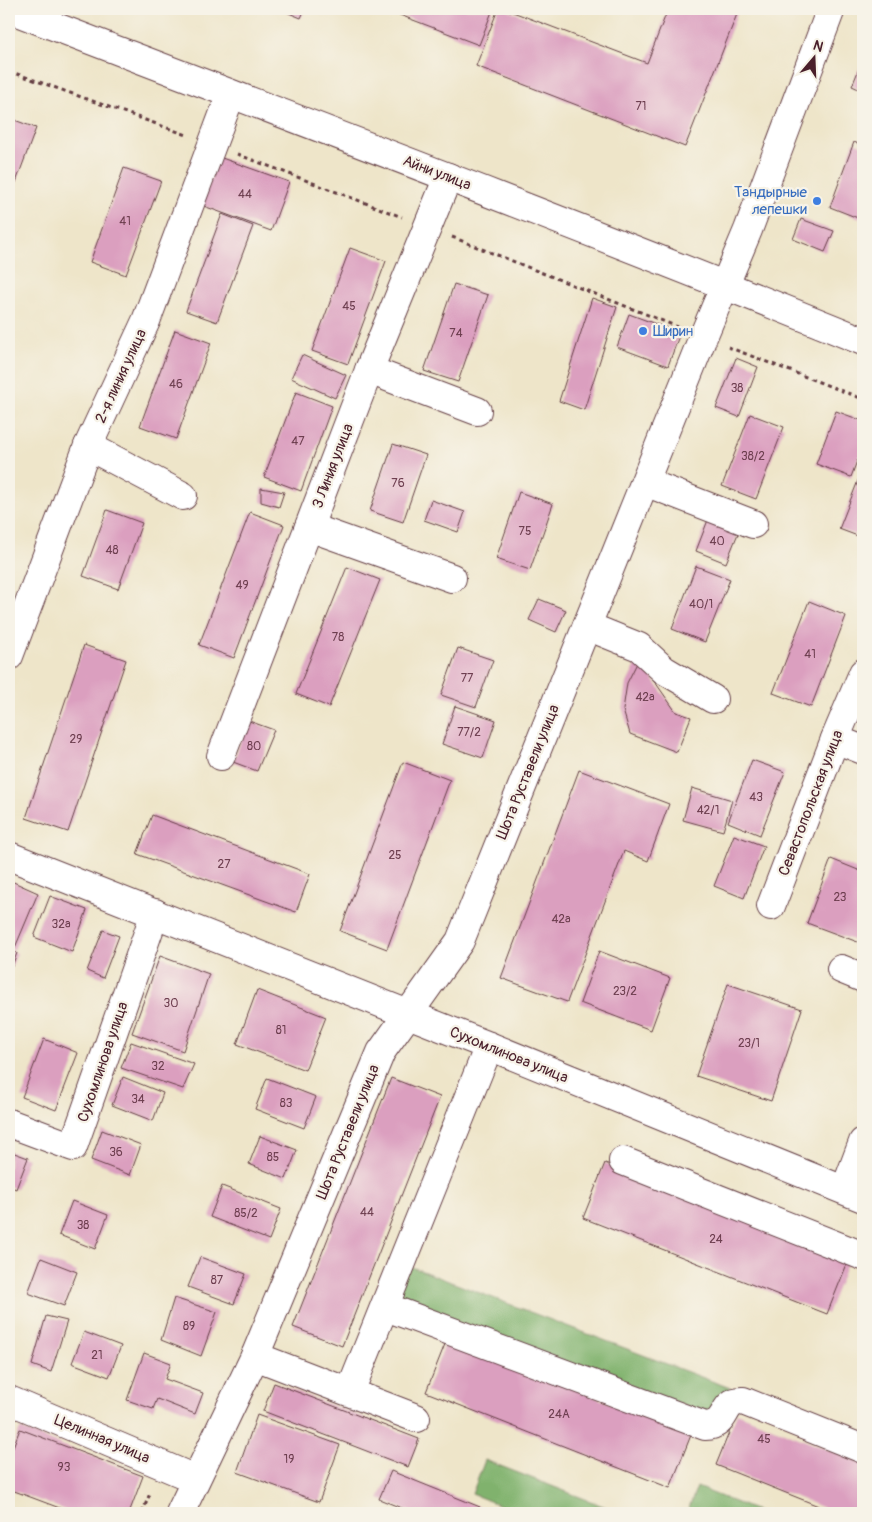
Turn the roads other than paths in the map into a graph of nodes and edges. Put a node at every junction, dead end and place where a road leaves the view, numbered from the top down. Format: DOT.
graph roads {
  1 [pos="831,9"];
  2 [pos="9,10"];
  3 [pos="231,94"];
  4 [pos="448,177"];
  5 [pos="725,285"];
  6 [pos="863,341"];
  7 [pos="370,370"];
  8 [pos="477,411"];
  9 [pos="88,446"];
  10 [pos="645,482"];
  11 [pos="183,496"];
  12 [pos="753,524"];
  13 [pos="309,527"];
  14 [pos="452,578"];
  15 [pos="19,598"];
  16 [pos="587,626"];
  17 [pos="9,656"];
  18 [pos="863,673"];
  19 [pos="713,699"];
  20 [pos="835,739"];
  21 [pos="863,750"];
  22 [pos="221,756"];
  23 [pos="9,856"];
  24 [pos="771,906"];
  25 [pos="155,913"];
  26 [pos="408,1014"];
  27 [pos="489,1046"];
  28 [pos="9,1123"];
  29 [pos="863,1142"];
  30 [pos="623,1161"];
  31 [pos="854,1194"];
  32 [pos="863,1256"];
  33 [pos="386,1307"];
  34 [pos="255,1356"];
  35 [pos="350,1392"];
  36 [pos="10,1405"];
  37 [pos="416,1418"];
  38 [pos="863,1449"];
  39 [pos="195,1479"];
  40 [pos="180,1513"];
  1 -- 5 [label="street, Шота Руставели улица"];
  2 -- 3 [label="street, Айни улица"];
  3 -- 4 [label="street, Айни улица"];
  3 -- 9 [label="street, 2-я линия улица"];
  4 -- 5 [label="street, Айни улица"];
  4 -- 7 [label="street, 3 Линия улица"];
  5 -- 6 [label="street, Айни улица"];
  5 -- 10 [label="street, Шота Руставели улица"];
  7 -- 8 [label="street"];
  7 -- 13 [label="street, 3 Линия улица"];
  9 -- 11 [label="street"];
  9 -- 15 [label="street, 2-я линия улица"];
  10 -- 12 [label="street"];
  10 -- 16 [label="street, Шота Руставели улица"];
  13 -- 14 [label="street"];
  13 -- 22 [label="street, 3 Линия улица"];
  15 -- 17 [label="street, 2-я линия улица"];
  16 -- 19 [label="street"];
  16 -- 26 [label="street, Шота Руставели улица"];
  18 -- 20 [label="street, Севастопольская улица"];
  20 -- 21 [label="street"];
  20 -- 24 [label="street, Севастопольская улица"];
  23 -- 25 [label="street, Сухомлинова улица"];
  25 -- 26 [label="street, Сухомлинова улица"];
  25 -- 28 [label="street, Сухомлинова улица"];
  26 -- 27 [label="street, Сухомлинова улица"];
  26 -- 34 [label="street, Шота Руставели улица"];
  27 -- 31 [label="street, Сухомлинова улица"];
  27 -- 33 [label="street"];
  29 -- 31 [label="street"];
  30 -- 32 [label="street"];
  33 -- 35 [label="street"];
  33 -- 38 [label="street"];
  34 -- 35 [label="street"];
  34 -- 39 [label="street, Шота Руставели улица"];
  35 -- 37 [label="street"];
  36 -- 39 [label="street, Целинная улица"];
  39 -- 40 [label="street, Шота Руставели улица"];
}
